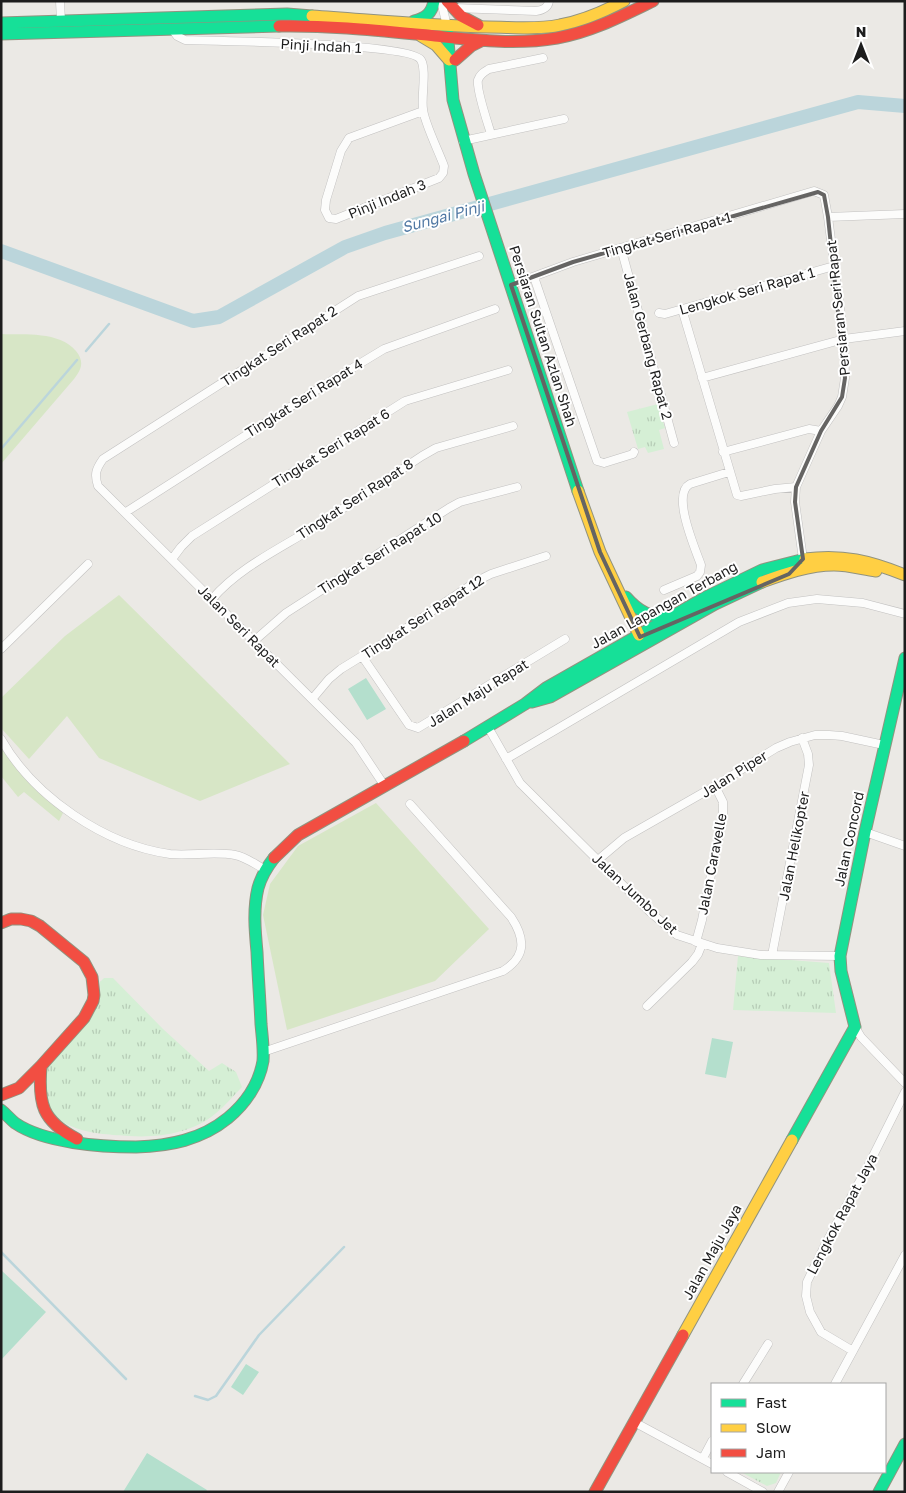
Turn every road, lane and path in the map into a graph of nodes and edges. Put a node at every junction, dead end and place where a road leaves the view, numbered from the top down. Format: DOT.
graph roads {
  1 [pos="60,1"];
  2 [pos="434,1"];
  3 [pos="441,1"];
  4 [pos="549,1"];
  5 [pos="624,1"];
  6 [pos="653,1"];
  7 [pos="449,5"];
  8 [pos="60,20"];
  9 [pos="406,22"];
  10 [pos="1,23"];
  11 [pos="484,28"];
  12 [pos="172,29"];
  13 [pos="1,34"];
  14 [pos="450,34"];
  15 [pos="419,35"];
  16 [pos="481,41"];
  17 [pos="543,58"];
  18 [pos="452,60"];
  19 [pos="423,111"];
  20 [pos="564,119"];
  21 [pos="492,134"];
  22 [pos="466,140"];
  23 [pos="824,195"];
  24 [pos="905,214"];
  25 [pos="828,217"];
  26 [pos="621,248"];
  27 [pos="479,256"];
  28 [pos="834,266"];
  29 [pos="534,277"];
  30 [pos="513,285"];
  31 [pos="495,309"];
  32 [pos="682,309"];
  33 [pos="659,313"];
  34 [pos="905,331"];
  35 [pos="844,338"];
  36 [pos="508,370"];
  37 [pos="702,378"];
  38 [pos="513,426"];
  39 [pos="821,431"];
  40 [pos="674,443"];
  41 [pos="634,452"];
  42 [pos="723,452"];
  43 [pos="96,468"];
  44 [pos="729,472"];
  45 [pos="517,487"];
  46 [pos="796,487"];
  47 [pos="126,512"];
  48 [pos="546,556"];
  49 [pos="172,559"];
  50 [pos="803,559"];
  51 [pos="88,564"];
  52 [pos="827,565"];
  53 [pos="885,568"];
  54 [pos="788,574"];
  55 [pos="905,575"];
  56 [pos="664,590"];
  57 [pos="626,597"];
  58 [pos="212,599"];
  59 [pos="700,612"];
  60 [pos="629,613"];
  61 [pos="905,614"];
  62 [pos="670,617"];
  63 [pos="642,635"];
  64 [pos="565,639"];
  65 [pos="254,641"];
  66 [pos="615,648"];
  67 [pos="1,649"];
  68 [pos="362,656"];
  69 [pos="905,658"];
  70 [pos="577,682"];
  71 [pos="313,698"];
  72 [pos="525,704"];
  73 [pos="488,727"];
  74 [pos="802,738"];
  75 [pos="1,739"];
  76 [pos="884,745"];
  77 [pos="506,759"];
  78 [pos="384,785"];
  79 [pos="715,786"];
  80 [pos="410,804"];
  81 [pos="865,832"];
  82 [pos="905,846"];
  83 [pos="598,860"];
  84 [pos="266,870"];
  85 [pos="1,923"];
  86 [pos="699,943"];
  87 [pos="772,955"];
  88 [pos="840,956"];
  89 [pos="647,1006"];
  90 [pos="855,1027"];
  91 [pos="263,1052"];
  92 [pos="41,1066"];
  93 [pos="905,1083"];
  94 [pos="905,1092"];
  95 [pos="1,1095"];
  96 [pos="1,1110"];
  97 [pos="88,1144"];
  98 [pos="905,1255"];
  99 [pos="768,1344"];
  100 [pos="853,1351"];
  101 [pos="744,1383"];
  102 [pos="836,1383"];
  103 [pos="634,1422"];
  104 [pos="711,1443"];
  105 [pos="905,1444"];
  106 [pos="703,1458"];
  107 [pos="711,1463"];
  108 [pos="729,1473"];
  109 [pos="788,1473"];
  110 [pos="600,1490"];
  111 [pos="763,1492"];
  112 [pos="778,1492"];
  113 [pos="879,1492"];
  1 -- 8 [label="street"];
  2 -- 9 [label="street"];
  3 -- 14 [label="street"];
  4 -- 7 [label="street"];
  5 -- 11 [label="street"];
  6 -- 16 [label="street"];
  7 -- 11 [label="street"];
  8 -- 9 [label="street"];
  8 -- 10 [label="street"];
  9 -- 14 [label="street"];
  11 -- 14 [label="street"];
  12 -- 13 [label="street"];
  12 -- 15 [label="street"];
  12 -- 19 [label="street, Pinji Indah 1"];
  14 -- 15 [label="street"];
  14 -- 16 [label="street"];
  14 -- 18 [label="street, Persiaran Sultan Azlan Shah"];
  15 -- 18 [label="street"];
  16 -- 18 [label="street"];
  17 -- 21 [label="street"];
  18 -- 22 [label="street, Persiaran Sultan Azlan Shah"];
  19 -- 19 [label="street, Pinji Indah 3"];
  20 -- 21 [label="street"];
  21 -- 22 [label="street"];
  22 -- 30 [label="street, Persiaran Sultan Azlan Shah"];
  23 -- 25 [label="street, Persiaran Seri Rapat"];
  23 -- 26 [label="street, Tingkat Seri Rapat 1"];
  24 -- 25 [label="street"];
  25 -- 28 [label="street, Persiaran Seri Rapat"];
  26 -- 29 [label="street, Tingkat Seri Rapat 1"];
  26 -- 40 [label="street, Jalan Gerbang Rapat 2"];
  27 -- 43 [label="street, Tingkat Seri Rapat 2"];
  28 -- 32 [label="street, Lengkok Seri Rapat 1"];
  28 -- 35 [label="street, Persiaran Seri Rapat"];
  29 -- 30 [label="street, Tingkat Seri Rapat 1"];
  29 -- 41 [label="street"];
  30 -- 57 [label="street, Persiaran Sultan Azlan Shah"];
  30 -- 60 [label="street, Persiaran Sultan Azlan Shah"];
  31 -- 47 [label="street, Tingkat Seri Rapat 4"];
  32 -- 33 [label="street, Lengkok Seri Rapat 1"];
  32 -- 37 [label="street"];
  34 -- 35 [label="street"];
  35 -- 37 [label="street"];
  35 -- 39 [label="street, Persiaran Seri Rapat"];
  36 -- 49 [label="street, Tingkat Seri Rapat 6"];
  37 -- 42 [label="street"];
  38 -- 58 [label="street, Tingkat Seri Rapat 8"];
  39 -- 42 [label="street"];
  39 -- 46 [label="street, Persiaran Seri Rapat"];
  42 -- 44 [label="street"];
  43 -- 47 [label="street, Jalan Seri Rapat"];
  44 -- 46 [label="street"];
  44 -- 56 [label="street"];
  45 -- 65 [label="street, Tingkat Seri Rapat 10"];
  46 -- 50 [label="street, Persiaran Seri Rapat"];
  47 -- 49 [label="street, Jalan Seri Rapat"];
  48 -- 68 [label="street, Tingkat Seri Rapat 12"];
  49 -- 58 [label="street, Jalan Seri Rapat"];
  50 -- 52 [label="street"];
  50 -- 53 [label="street, Jalan Lapangan Terbang"];
  50 -- 54 [label="street"];
  50 -- 62 [label="street, Jalan Lapangan Terbang"];
  51 -- 67 [label="street"];
  52 -- 53 [label="street, Jalan Lapangan Terbang"];
  52 -- 54 [label="street, Jalan Lapangan Terbang"];
  53 -- 55 [label="street, Jalan Lapangan Terbang"];
  54 -- 59 [label="street, Jalan Lapangan Terbang"];
  57 -- 62 [label="street"];
  57 -- 63 [label="street, Persiaran Sultan Azlan Shah"];
  58 -- 65 [label="street, Jalan Seri Rapat"];
  59 -- 63 [label="street"];
  59 -- 70 [label="street, Jalan Lapangan Terbang"];
  60 -- 63 [label="street, Persiaran Sultan Azlan Shah"];
  60 -- 66 [label="street"];
  61 -- 77 [label="street"];
  62 -- 63 [label="street, Jalan Lapangan Terbang"];
  63 -- 66 [label="street, Jalan Lapangan Terbang"];
  63 -- 70 [label="street"];
  64 -- 68 [label="street, Jalan Maju Rapat"];
  65 -- 71 [label="street, Jalan Seri Rapat"];
  66 -- 72 [label="street, Jalan Lapangan Terbang"];
  68 -- 71 [label="street, Tingkat Seri Rapat 12"];
  69 -- 76 [label="street, Jalan Concord"];
  70 -- 72 [label="street, Jalan Lapangan Terbang"];
  71 -- 78 [label="street, Jalan Seri Rapat"];
  72 -- 73 [label="street, Jalan Lapangan Terbang"];
  73 -- 77 [label="street, Jalan Jumbo Jet"];
  73 -- 78 [label="street, Jalan Lapangan Terbang"];
  74 -- 76 [label="street, Jalan Piper"];
  74 -- 79 [label="street, Jalan Piper"];
  74 -- 87 [label="street, Jalan Helikopter"];
  75 -- 84 [label="street"];
  76 -- 81 [label="street, Jalan Concord"];
  77 -- 83 [label="street, Jalan Jumbo Jet"];
  78 -- 84 [label="street, Jalan Lapangan Terbang"];
  79 -- 83 [label="street, Jalan Piper"];
  79 -- 86 [label="street, Jalan Caravelle"];
  80 -- 91 [label="street"];
  81 -- 82 [label="street"];
  81 -- 88 [label="street, Jalan Concord"];
  83 -- 86 [label="street, Jalan Jumbo Jet"];
  84 -- 91 [label="street, Jalan Lapangan Terbang"];
  85 -- 92 [label="street"];
  86 -- 87 [label="street, Jalan Jumbo Jet"];
  86 -- 89 [label="street, Jalan Caravelle"];
  87 -- 88 [label="street, Jalan Jumbo Jet"];
  88 -- 90 [label="street, Jalan Concord"];
  90 -- 93 [label="street"];
  90 -- 103 [label="street, Jalan Maju Jaya"];
  91 -- 97 [label="street, Jalan Lapangan Terbang"];
  92 -- 95 [label="street"];
  92 -- 97 [label="street, Jalan Lapangan Terbang"];
  94 -- 100 [label="street, Lengkok Rapat Jaya"];
  96 -- 97 [label="street, Jalan Lapangan Terbang"];
  98 -- 100 [label="street"];
  99 -- 101 [label="street"];
  100 -- 102 [label="street"];
  103 -- 106 [label="street"];
  103 -- 110 [label="street, Jalan Maju Jaya"];
  104 -- 106 [label="street"];
  105 -- 113 [label="street"];
  106 -- 107 [label="street"];
  108 -- 111 [label="street"];
  109 -- 112 [label="street"];
}
